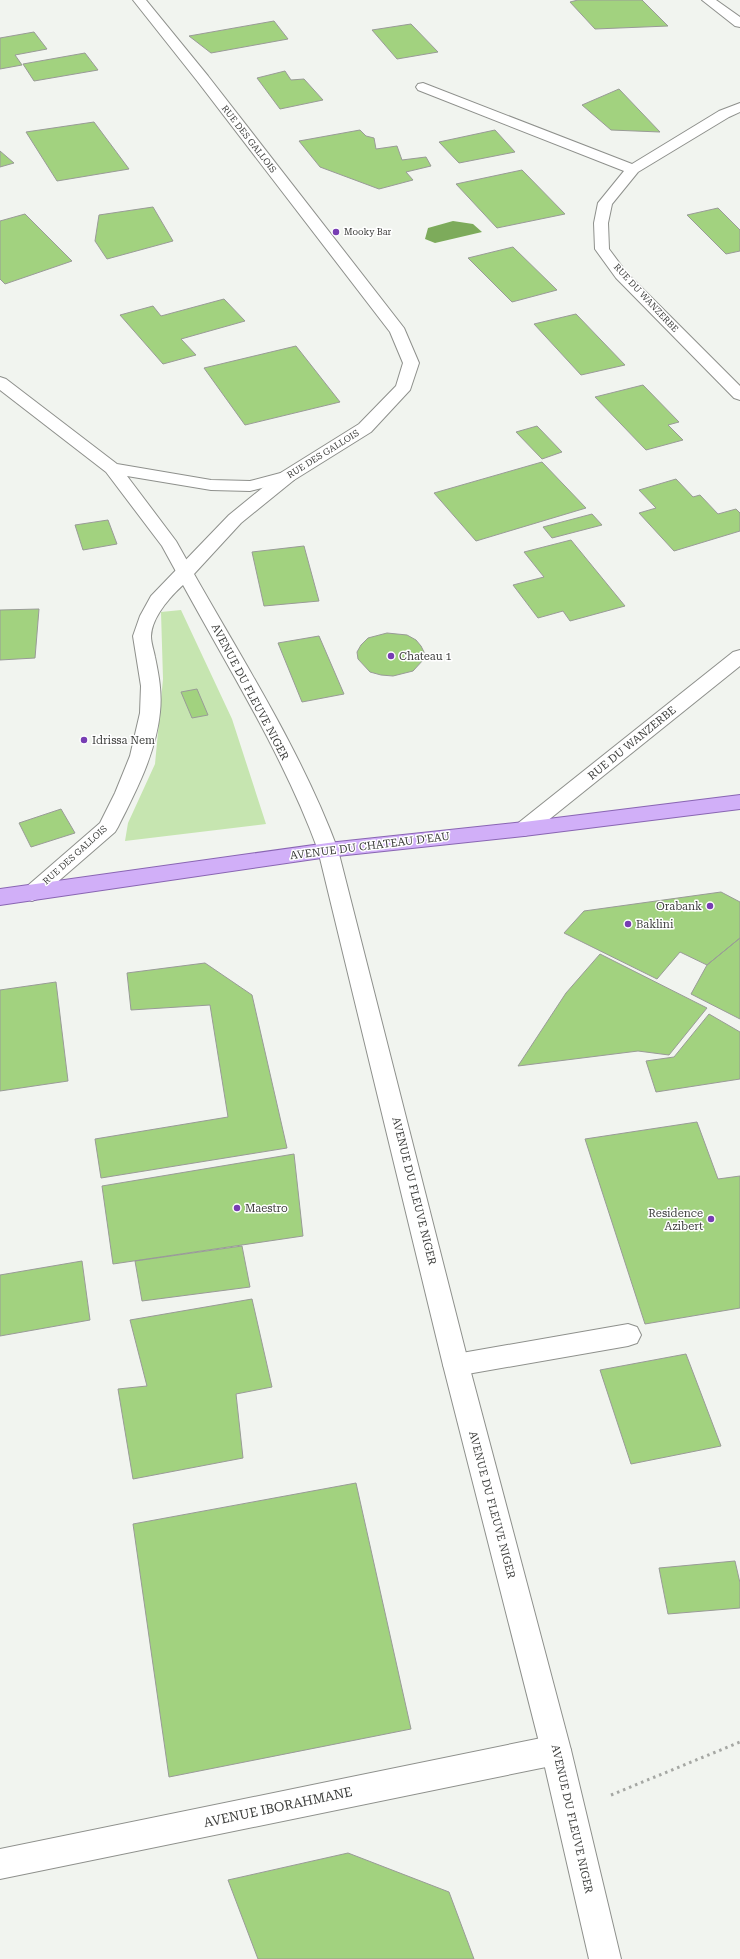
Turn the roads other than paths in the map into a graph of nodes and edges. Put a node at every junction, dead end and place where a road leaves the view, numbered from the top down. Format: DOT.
graph roads {
  1 [pos="139,0"];
  2 [pos="708,0"];
  3 [pos="740,23"];
  4 [pos="423,87"];
  5 [pos="740,107"];
  6 [pos="633,169"];
  7 [pos="0,382"];
  8 [pos="740,395"];
  9 [pos="112,468"];
  10 [pos="288,476"];
  11 [pos="185,573"];
  12 [pos="740,656"];
  13 [pos="740,802"];
  14 [pos="524,829"];
  15 [pos="328,850"];
  16 [pos="32,893"];
  17 [pos="0,897"];
  18 [pos="628,1335"];
  19 [pos="456,1365"];
  20 [pos="556,1750"];
  21 [pos="0,1864"];
  22 [pos="605,1959"];
  1 -- 10 [label="street, RUE DES GALLOIS"];
  2 -- 3 [label="street"];
  4 -- 6 [label="street"];
  5 -- 6 [label="street, RUE DU WANZERBE"];
  6 -- 8 [label="street, RUE DU WANZERBE"];
  7 -- 9 [label="street, AVENUE DU FLEUVE NIGER"];
  9 -- 10 [label="street, AVENUE DU FLEUVE NIGER"];
  9 -- 11 [label="street, AVENUE DU FLEUVE NIGER"];
  10 -- 11 [label="street, RUE DES GALLOIS"];
  11 -- 15 [label="street, AVENUE DU FLEUVE NIGER"];
  11 -- 16 [label="street, RUE DES GALLOIS"];
  12 -- 14 [label="street, RUE DU WANZERBE"];
  13 -- 14 [label="main road, AVENUE DU CHATEAU D'EAU"];
  14 -- 15 [label="main road, AVENUE DU CHATEAU D'EAU"];
  15 -- 16 [label="main road, AVENUE DU CHATEAU D'EAU"];
  15 -- 19 [label="street, AVENUE DU FLEUVE NIGER"];
  16 -- 17 [label="main road, AVENUE DU CHATEAU D'EAU"];
  18 -- 19 [label="street"];
  19 -- 20 [label="street, AVENUE DU FLEUVE NIGER"];
  20 -- 21 [label="street, AVENUE IBORAHMANE"];
  20 -- 22 [label="street, AVENUE DU FLEUVE NIGER"];
}
